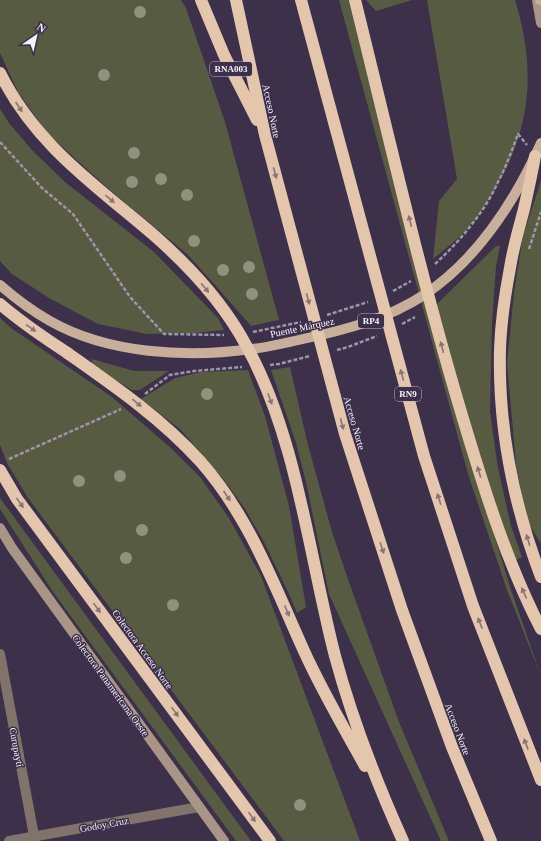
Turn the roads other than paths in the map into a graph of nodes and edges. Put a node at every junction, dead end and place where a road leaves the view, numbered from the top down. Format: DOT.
graph roads {
  1 [pos="201,0"];
  2 [pos="236,0"];
  3 [pos="301,0"];
  4 [pos="355,0"];
  5 [pos="537,0"];
  6 [pos="541,23"];
  7 [pos="0,73"];
  8 [pos="265,135"];
  9 [pos="541,143"];
  10 [pos="535,156"];
  11 [pos="0,285"];
  12 [pos="0,304"];
  13 [pos="0,470"];
  14 [pos="0,528"];
  15 [pos="541,577"];
  16 [pos="541,629"];
  17 [pos="0,654"];
  18 [pos="541,780"];
  19 [pos="380,792"];
  20 [pos="199,807"];
  21 [pos="35,839"];
  22 [pos="9,841"];
  23 [pos="224,841"];
  24 [pos="270,841"];
  25 [pos="402,841"];
  26 [pos="491,841"];
  1 -- 8 [label="highway, RNA003"];
  2 -- 8 [label="highway, Acceso Norte"];
  18 -- 3 [label="highway, RN9, one-way"];
  16 -- 4 [label="highway, one-way"];
  5 -- 6 [label="street"];
  7 -- 19 [label="highway, one-way"];
  8 -- 26 [label="highway, Acceso Norte, one-way"];
  9 -- 10 [label="main road, Puente Márquez / RP4"];
  10 -- 11 [label="main road, Puente Márquez / RP4"];
  15 -- 10 [label="highway, one-way"];
  12 -- 19 [label="highway, one-way"];
  13 -- 24 [label="highway, Colectora Acceso Norte, one-way"];
  14 -- 20 [label="street, Colectora Panamericana Oeste"];
  17 -- 21 [label="street, Curupaytí"];
  19 -- 25 [label="highway"];
  20 -- 21 [label="street, Godoy Cruz"];
  20 -- 23 [label="street, Colectora Panamericana Oeste"];
  21 -- 22 [label="street, Godoy Cruz"];
}
